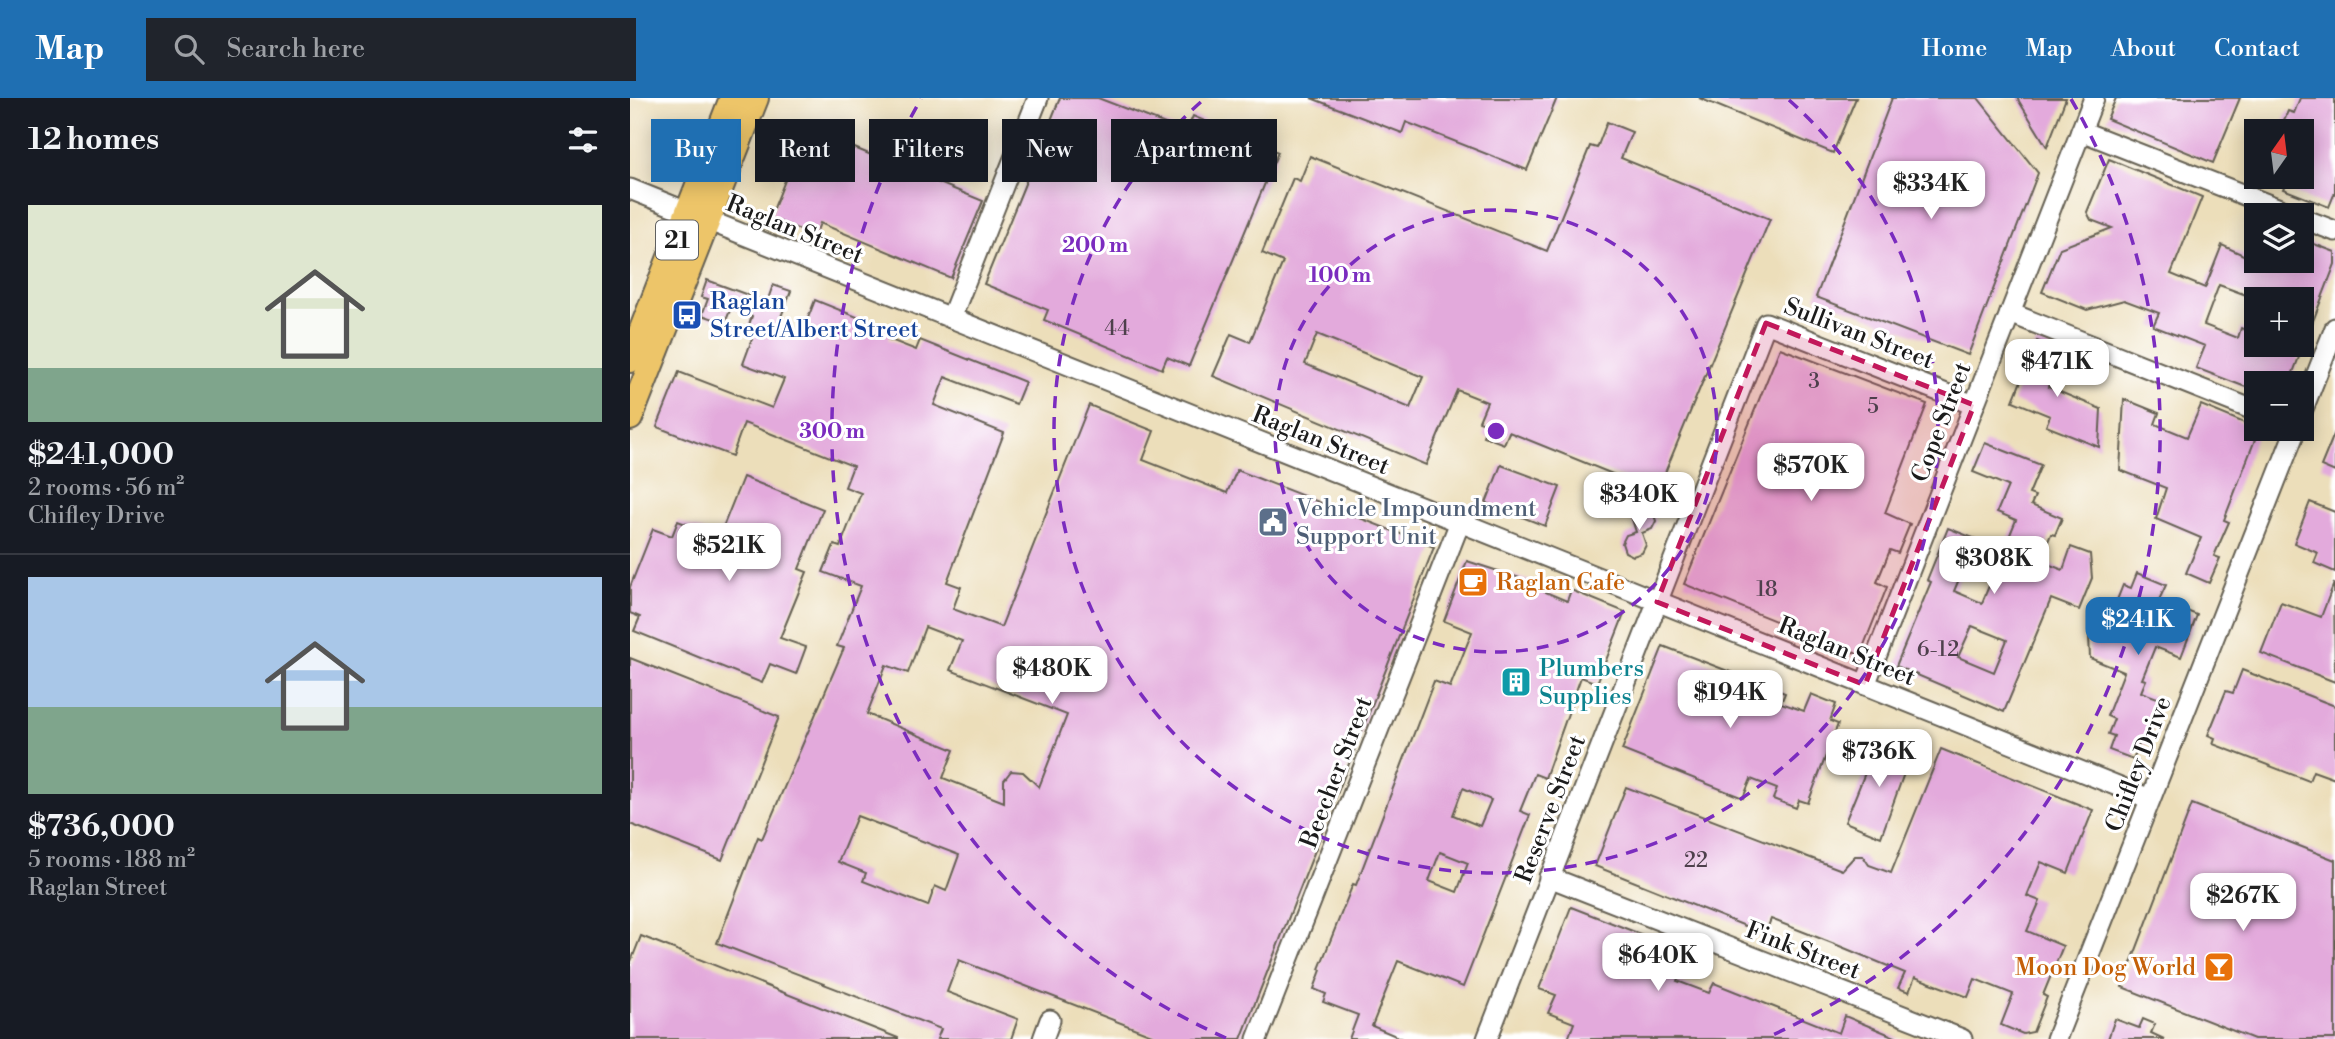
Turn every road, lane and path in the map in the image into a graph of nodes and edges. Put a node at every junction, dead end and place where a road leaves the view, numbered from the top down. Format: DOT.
graph roads {
  1 [pos="732,98"];
  2 [pos="756,98"];
  3 [pos="1038,98"];
  4 [pos="2094,98"];
  5 [pos="2081,131"];
  6 [pos="630,189"];
  7 [pos="2264,203"];
  8 [pos="698,216"];
  9 [pos="2314,223"];
  10 [pos="2335,231"];
  11 [pos="2010,313"];
  12 [pos="951,318"];
  13 [pos="1766,323"];
  14 [pos="2335,328"];
  15 [pos="630,360"];
  16 [pos="2314,381"];
  17 [pos="1974,405"];
  18 [pos="2244,406"];
  19 [pos="630,418"];
  20 [pos="2291,441"];
  21 [pos="1460,522"];
  22 [pos="1657,602"];
  23 [pos="1865,685"];
  24 [pos="2150,799"];
  25 [pos="1549,877"];
  26 [pos="1051,1020"];
  27 [pos="1043,1039"];
  28 [pos="1257,1039"];
  29 [pos="1487,1039"];
  30 [pos="1962,1039"];
  31 [pos="2056,1039"];
  1 -- 8 [label="main road, 21"];
  2 -- 8 [label="main road, 21"];
  3 -- 12 [label="street"];
  4 -- 5 [label="street, Cope Street"];
  5 -- 7 [label="street"];
  5 -- 11 [label="street, Cope Street"];
  6 -- 8 [label="street, Raglan Street"];
  8 -- 12 [label="street, Raglan Street"];
  8 -- 15 [label="main road, 21"];
  8 -- 19 [label="main road, 21"];
  9 -- 10 [label="street"];
  11 -- 17 [label="street, Cope Street"];
  11 -- 18 [label="street"];
  12 -- 21 [label="street, Raglan Street"];
  13 -- 17 [label="street, Sullivan Street"];
  13 -- 22 [label="street, Reserve Street"];
  14 -- 16 [label="street"];
  17 -- 23 [label="street, Cope Street"];
  20 -- 24 [label="street, Chifley Drive"];
  21 -- 22 [label="street, Raglan Street"];
  21 -- 28 [label="street, Beecher Street"];
  22 -- 23 [label="street, Raglan Street"];
  22 -- 25 [label="street, Reserve Street"];
  23 -- 24 [label="street, Raglan Street"];
  24 -- 31 [label="street, Chifley Drive"];
  25 -- 29 [label="street, Reserve Street"];
  25 -- 30 [label="street, Fink Street"];
  26 -- 27 [label="street"];
}
